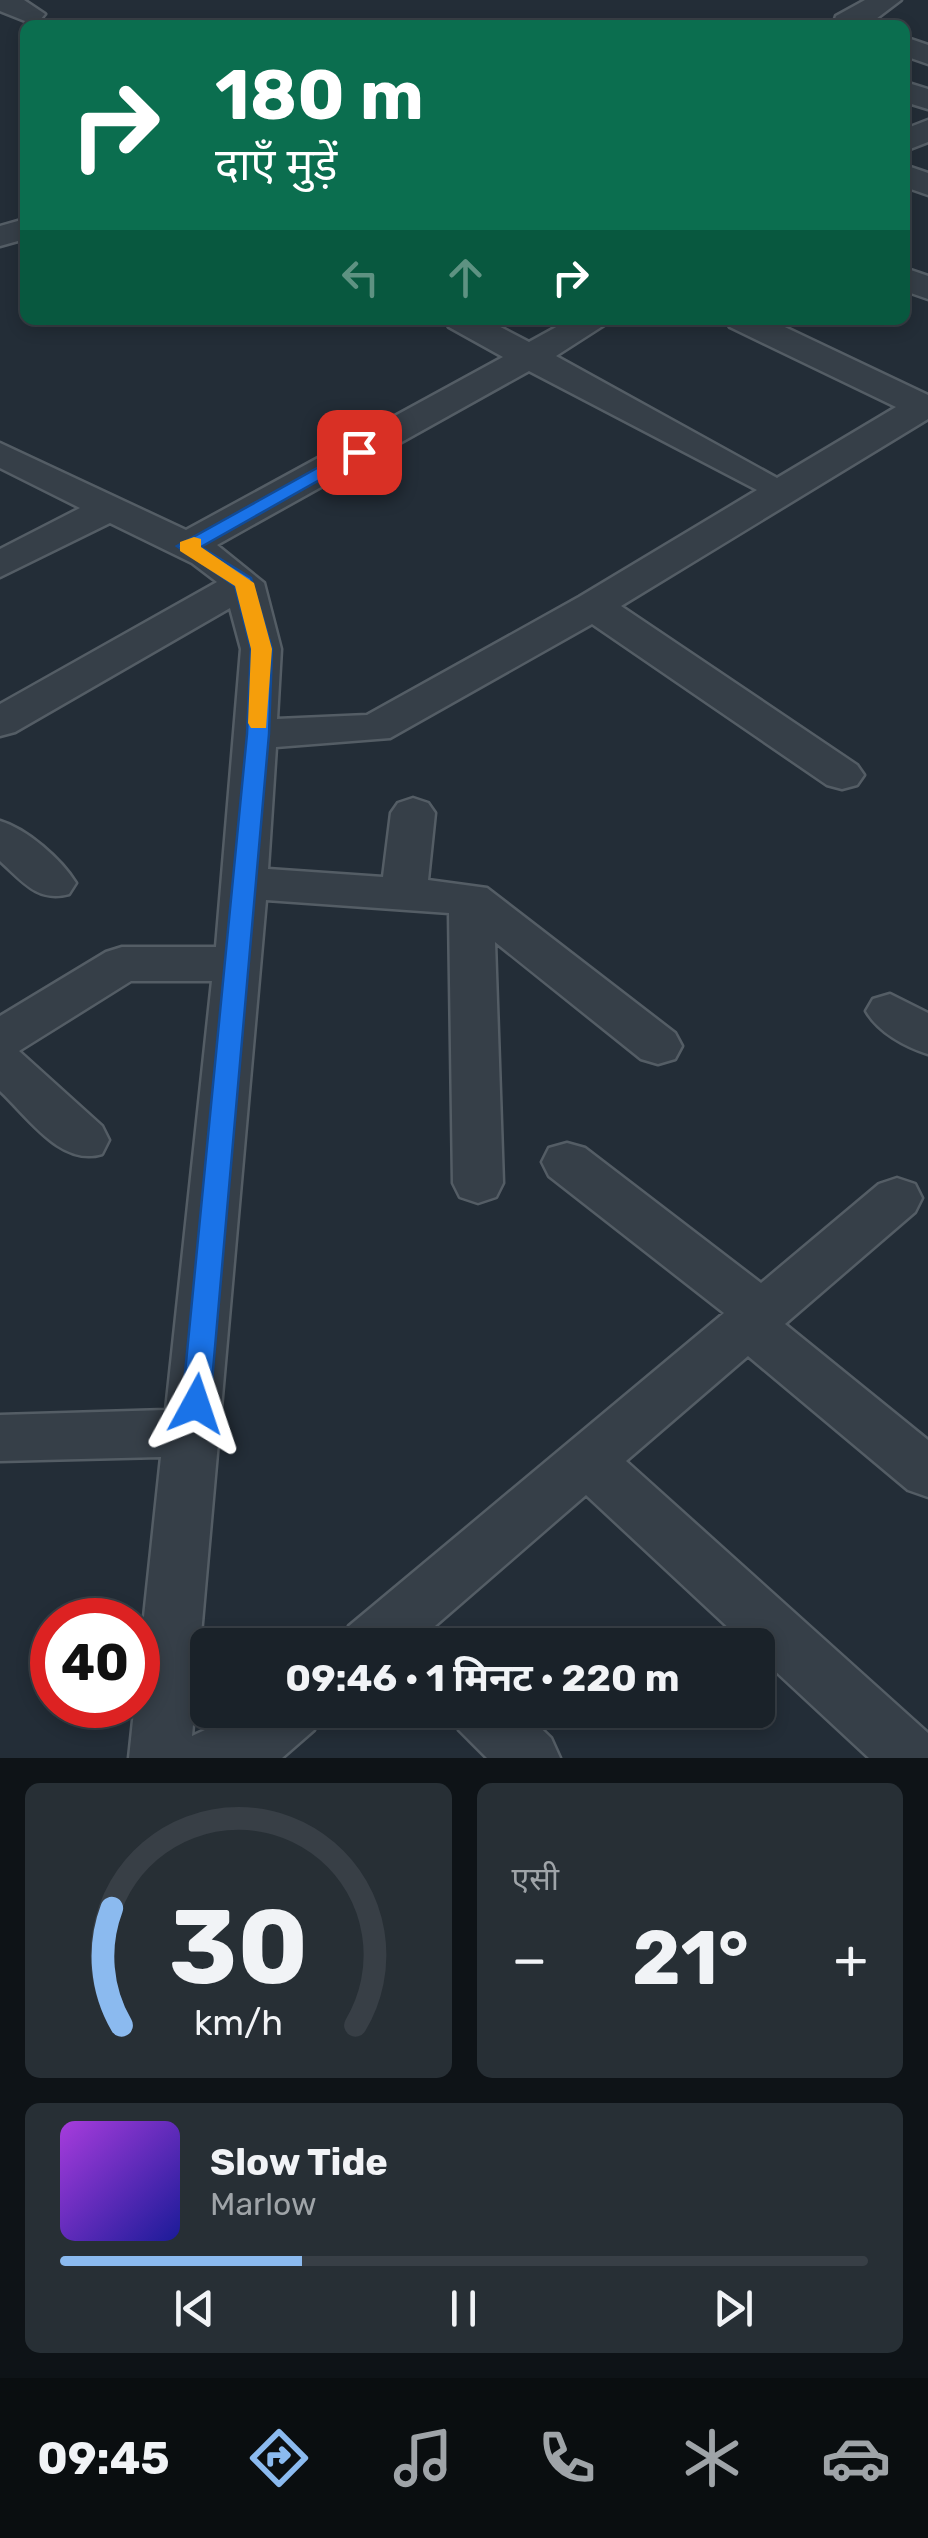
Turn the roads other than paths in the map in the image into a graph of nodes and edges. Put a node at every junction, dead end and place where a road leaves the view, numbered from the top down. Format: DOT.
graph roads {
  1 [pos="0,0"];
  2 [pos="887,0"];
  3 [pos="30,14"];
  4 [pos="850,20"];
  5 [pos="471,325"];
  6 [pos="587,325"];
  7 [pos="753,325"];
  8 [pos="532,356"];
  9 [pos="0,454"];
  10 [pos="760,480"];
  11 [pos="108,508"];
  12 [pos="187,546"];
  13 [pos="0,565"];
  14 [pos="244,583"];
  15 [pos="594,606"];
  16 [pos="0,722"];
  17 [pos="258,734"];
  18 [pos="842,776"];
  19 [pos="413,813"];
  20 [pos="0,836"];
  21 [pos="53,883"];
  22 [pos="244,883"];
  23 [pos="404,894"];
  24 [pos="471,898"];
  25 [pos="237,964"];
  26 [pos="0,1039"];
  27 [pos="658,1046"];
  28 [pos="0,1062"];
  29 [pos="84,1140"];
  30 [pos="568,1162"];
  31 [pos="478,1183"];
  32 [pos="897,1198"];
  33 [pos="755,1319"];
  34 [pos="192,1433"];
  35 [pos="0,1438"];
  36 [pos="587,1462"];
  37 [pos="928,1473"];
  38 [pos="403,1628"];
  39 [pos="272,1728"];
  40 [pos="498,1728"];
  41 [pos="160,1758"];
  42 [pos="211,1758"];
  43 [pos="529,1758"];
  44 [pos="912,1758"];
  1 -- 3 [label="street"];
  2 -- 4 [label="street"];
  5 -- 8 [label="street"];
  6 -- 8 [label="street"];
  7 -- 15 [label="street"];
  8 -- 10 [label="street"];
  8 -- 12 [label="street"];
  9 -- 11 [label="street"];
  11 -- 12 [label="street"];
  11 -- 13 [label="street"];
  12 -- 14 [label="street"];
  14 -- 16 [label="street"];
  14 -- 17 [label="street"];
  15 -- 17 [label="street"];
  15 -- 18 [label="street"];
  17 -- 22 [label="street"];
  19 -- 23 [label="street"];
  20 -- 21 [label="street"];
  22 -- 23 [label="street"];
  22 -- 25 [label="street"];
  23 -- 24 [label="street"];
  24 -- 27 [label="street"];
  24 -- 31 [label="street"];
  25 -- 26 [label="street"];
  25 -- 34 [label="street"];
  28 -- 29 [label="street"];
  30 -- 33 [label="street"];
  32 -- 33 [label="street"];
  33 -- 36 [label="street"];
  33 -- 37 [label="street"];
  34 -- 35 [label="street"];
  34 -- 41 [label="street"];
  36 -- 38 [label="street"];
  36 -- 44 [label="street"];
  39 -- 42 [label="street"];
  40 -- 43 [label="street"];
}
